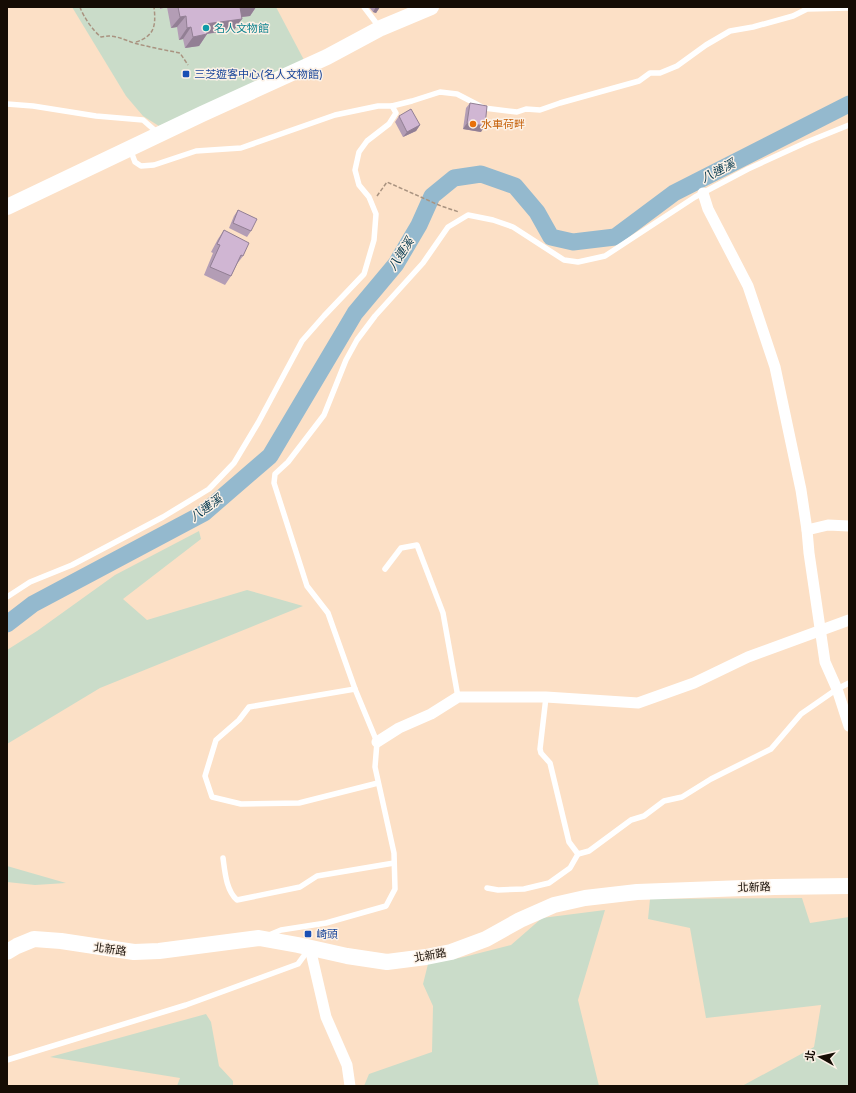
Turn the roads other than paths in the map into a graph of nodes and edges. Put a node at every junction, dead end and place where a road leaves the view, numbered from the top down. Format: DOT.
graph roads {
  1 [pos="364,7"];
  2 [pos="431,7"];
  3 [pos="797,7"];
  4 [pos="849,8"];
  5 [pos="797,14"];
  6 [pos="380,28"];
  7 [pos="7,104"];
  8 [pos="392,106"];
  9 [pos="849,125"];
  10 [pos="159,134"];
  11 [pos="129,149"];
  12 [pos="703,193"];
  13 [pos="7,207"];
  14 [pos="849,526"];
  15 [pos="807,530"];
  16 [pos="385,570"];
  17 [pos="7,597"];
  18 [pos="849,620"];
  19 [pos="820,630"];
  20 [pos="849,683"];
  21 [pos="355,689"];
  22 [pos="837,689"];
  23 [pos="458,697"];
  24 [pos="546,697"];
  25 [pos="849,726"];
  26 [pos="377,742"];
  27 [pos="378,783"];
  28 [pos="578,854"];
  29 [pos="223,858"];
  30 [pos="394,863"];
  31 [pos="849,886"];
  32 [pos="487,888"];
  33 [pos="259,938"];
  34 [pos="310,948"];
  35 [pos="7,952"];
  36 [pos="7,1060"];
  37 [pos="350,1086"];
  1 -- 6 [label="lane"];
  2 -- 6 [label="main road"];
  3 -- 5 [label="lane"];
  4 -- 5 [label="lane"];
  5 -- 8 [label="lane"];
  6 -- 10 [label="main road"];
  7 -- 10 [label="lane"];
  8 -- 11 [label="lane"];
  8 -- 17 [label="lane"];
  9 -- 12 [label="lane"];
  10 -- 11 [label="main road"];
  11 -- 13 [label="main road"];
  12 -- 15 [label="street"];
  12 -- 21 [label="lane"];
  14 -- 15 [label="street"];
  15 -- 19 [label="street"];
  16 -- 23 [label="lane"];
  18 -- 19 [label="street"];
  19 -- 22 [label="street"];
  19 -- 24 [label="street"];
  20 -- 22 [label="lane"];
  21 -- 26 [label="lane"];
  21 -- 27 [label="lane"];
  22 -- 25 [label="street"];
  22 -- 28 [label="lane"];
  23 -- 24 [label="street"];
  23 -- 26 [label="street"];
  24 -- 28 [label="lane"];
  26 -- 27 [label="lane"];
  27 -- 30 [label="lane"];
  28 -- 32 [label="lane"];
  29 -- 30 [label="lane"];
  30 -- 33 [label="lane"];
  31 -- 34 [label="main road, 北新路"];
  33 -- 34 [label="main road, 北新路"];
  33 -- 35 [label="main road, 北新路"];
  34 -- 36 [label="lane"];
  34 -- 37 [label="street"];
}
